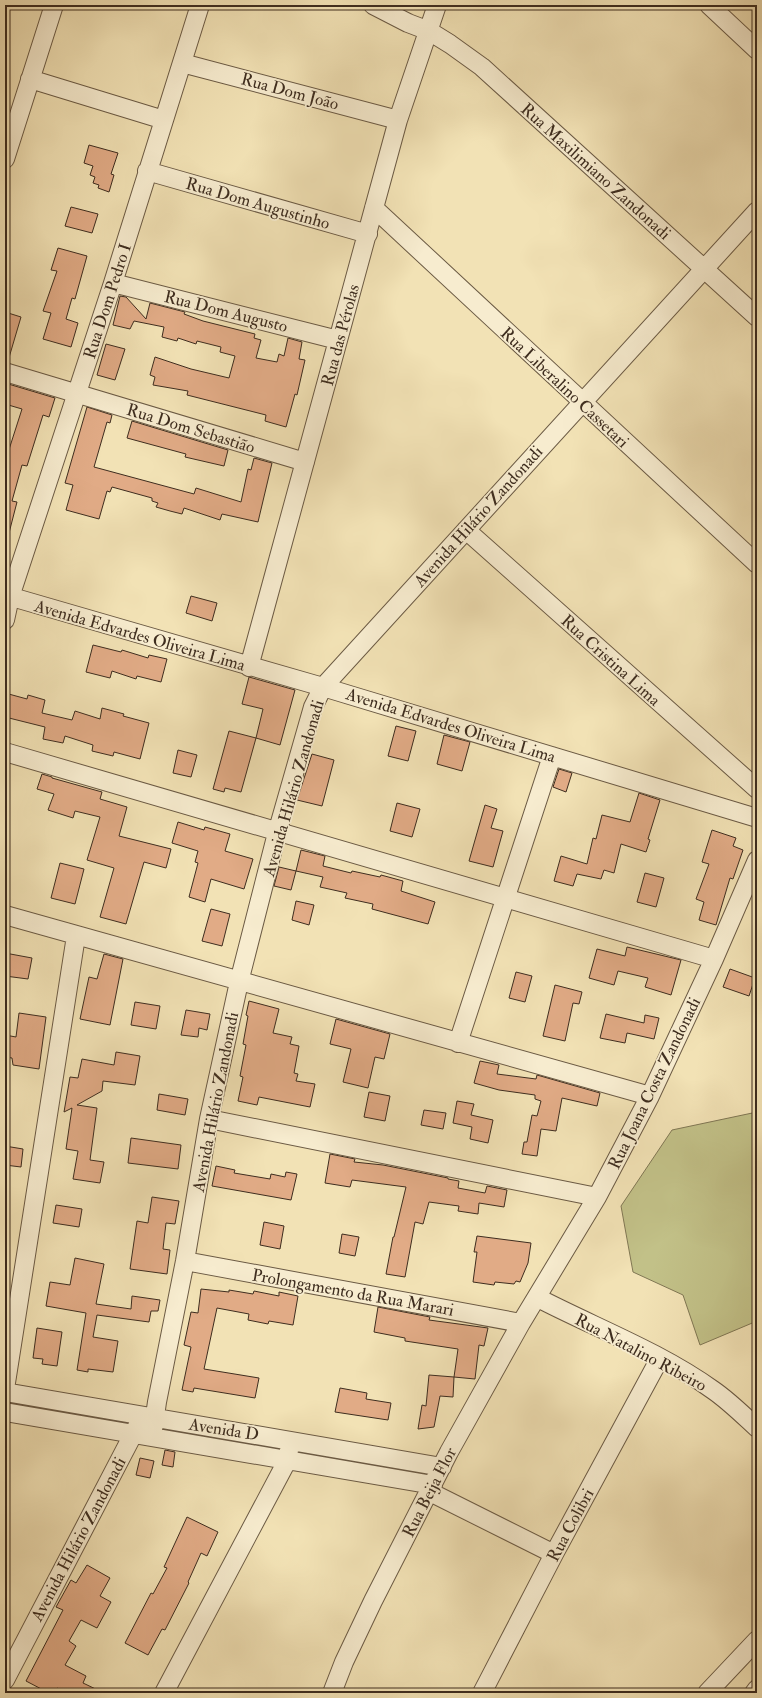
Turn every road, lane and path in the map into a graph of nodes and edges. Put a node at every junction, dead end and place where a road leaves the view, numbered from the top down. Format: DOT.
graph roads {
  1 [pos="54,5"];
  2 [pos="200,5"];
  3 [pos="373,5"];
  4 [pos="437,5"];
  5 [pos="709,5"];
  6 [pos="429,32"];
  7 [pos="757,50"];
  8 [pos="182,63"];
  9 [pos="30,79"];
  10 [pos="164,120"];
  11 [pos="398,120"];
  12 [pos="5,159"];
  13 [pos="147,171"];
  14 [pos="374,208"];
  15 [pos="757,210"];
  16 [pos="368,234"];
  17 [pos="704,268"];
  18 [pos="113,283"];
  19 [pos="757,317"];
  20 [pos="338,340"];
  21 [pos="5,372"];
  22 [pos="77,394"];
  23 [pos="582,402"];
  24 [pos="305,462"];
  25 [pos="466,530"];
  26 [pos="757,564"];
  27 [pos="8,596"];
  28 [pos="5,620"];
  29 [pos="249,667"];
  30 [pos="323,687"];
  31 [pos="5,752"];
  32 [pos="552,756"];
  33 [pos="757,789"];
  34 [pos="757,818"];
  35 [pos="278,832"];
  36 [pos="757,860"];
  37 [pos="506,900"];
  38 [pos="5,916"];
  39 [pos="76,936"];
  40 [pos="714,960"];
  41 [pos="239,982"];
  42 [pos="458,1043"];
  43 [pos="650,1096"];
  44 [pos="209,1119"];
  45 [pos="597,1197"];
  46 [pos="185,1261"];
  47 [pos="538,1298"];
  48 [pos="521,1323"];
  49 [pos="660,1358"];
  50 [pos="5,1388"];
  51 [pos="5,1392"];
  52 [pos="5,1412"];
  53 [pos="152,1412"];
  54 [pos="757,1428"];
  55 [pos="134,1433"];
  56 [pos="152,1437"];
  57 [pos="292,1440"];
  58 [pos="287,1461"];
  59 [pos="442,1467"];
  60 [pos="432,1489"];
  61 [pos="554,1554"];
  62 [pos="757,1640"];
  63 [pos="5,1680"];
  64 [pos="757,1689"];
  65 [pos="164,1693"];
  66 [pos="332,1693"];
  67 [pos="482,1693"];
  68 [pos="707,1693"];
  69 [pos="754,1693"];
  1 -- 9 [label="street"];
  2 -- 8 [label="street, Rua Dom Pedro I"];
  3 -- 6 [label="street, Rua Maxilimiano Zandonadi"];
  4 -- 6 [label="street, Rua das Pérolas"];
  5 -- 7 [label="street"];
  6 -- 11 [label="street, Rua das Pérolas"];
  6 -- 17 [label="street, Rua Maxilimiano Zandonadi"];
  8 -- 10 [label="street, Rua Dom Pedro I"];
  8 -- 11 [label="street, Rua Dom João"];
  9 -- 10 [label="street"];
  9 -- 12 [label="street"];
  10 -- 13 [label="street, Rua Dom Pedro I"];
  11 -- 14 [label="street, Rua das Pérolas"];
  13 -- 16 [label="street, Rua Dom Augustinho"];
  13 -- 18 [label="street, Rua Dom Pedro I"];
  14 -- 16 [label="street, Rua das Pérolas"];
  14 -- 23 [label="street, Rua Liberalino Cassetari"];
  15 -- 17 [label="street, Avenida Hilário Zandonadi"];
  16 -- 20 [label="street, Rua das Pérolas"];
  17 -- 19 [label="street, Rua Maxilimiano Zandonadi"];
  17 -- 23 [label="street, Avenida Hilário Zandonadi"];
  18 -- 20 [label="street, Rua Dom Augusto"];
  18 -- 22 [label="street, Rua Dom Pedro I"];
  20 -- 24 [label="street, Rua das Pérolas"];
  21 -- 22 [label="street, Rua Dom Sebastião"];
  22 -- 24 [label="street, Rua Dom Sebastião"];
  22 -- 27 [label="street, Rua Dom Pedro I"];
  23 -- 25 [label="street, Avenida Hilário Zandonadi"];
  23 -- 26 [label="street, Rua Liberalino Cassetari"];
  24 -- 29 [label="street, Rua das Pérolas"];
  25 -- 30 [label="street, Avenida Hilário Zandonadi"];
  25 -- 33 [label="street, Rua Cristina Lima"];
  27 -- 28 [label="street, Rua Dom Pedro I"];
  27 -- 29 [label="street, Avenida Edvardes Oliveira Lima"];
  29 -- 30 [label="street, Avenida Edvardes Oliveira Lima"];
  30 -- 32 [label="street, Avenida Edvardes Oliveira Lima"];
  30 -- 35 [label="street, Avenida Hilário Zandonadi"];
  31 -- 35 [label="street"];
  32 -- 34 [label="street, Avenida Edvardes Oliveira Lima"];
  32 -- 37 [label="street"];
  35 -- 37 [label="street"];
  35 -- 41 [label="street, Avenida Hilário Zandonadi"];
  36 -- 40 [label="street, Rua Joana Costa Zandonadi"];
  37 -- 40 [label="street"];
  37 -- 42 [label="street"];
  38 -- 39 [label="street"];
  39 -- 41 [label="street"];
  39 -- 50 [label="street"];
  40 -- 43 [label="street, Rua Joana Costa Zandonadi"];
  41 -- 42 [label="street"];
  41 -- 44 [label="street, Avenida Hilário Zandonadi"];
  42 -- 43 [label="street"];
  43 -- 45 [label="street, Rua Joana Costa Zandonadi"];
  44 -- 45 [label="street"];
  44 -- 46 [label="street, Avenida Hilário Zandonadi"];
  45 -- 47 [label="street, Rua Joana Costa Zandonadi"];
  46 -- 48 [label="street, Prolongamento da Rua Marari"];
  46 -- 53 [label="street, Avenida Hilário Zandonadi"];
  47 -- 48 [label="street, Rua Beija Flor"];
  47 -- 49 [label="street, Rua Natalino Ribeiro"];
  48 -- 59 [label="street, Rua Beija Flor"];
  49 -- 54 [label="street, Rua Natalino Ribeiro"];
  49 -- 61 [label="street, Rua Colibri"];
  51 -- 53 [label="street, Avenida D"];
  52 -- 55 [label="street"];
  53 -- 55 [label="street, Avenida Hilário Zandonadi"];
  53 -- 56 [label="street, Avenida Hilário Zandonadi"];
  53 -- 57 [label="street, Avenida D"];
  55 -- 56 [label="street"];
  55 -- 63 [label="street, Avenida Hilário Zandonadi"];
  56 -- 58 [label="street"];
  57 -- 58 [label="street"];
  57 -- 59 [label="street, Avenida D"];
  58 -- 60 [label="street"];
  58 -- 65 [label="street"];
  59 -- 60 [label="street, Rua Beija Flor"];
  60 -- 61 [label="street"];
  60 -- 66 [label="street, Rua Beija Flor"];
  61 -- 67 [label="street, Rua Colibri"];
  62 -- 68 [label="street"];
  64 -- 69 [label="street"];
}
